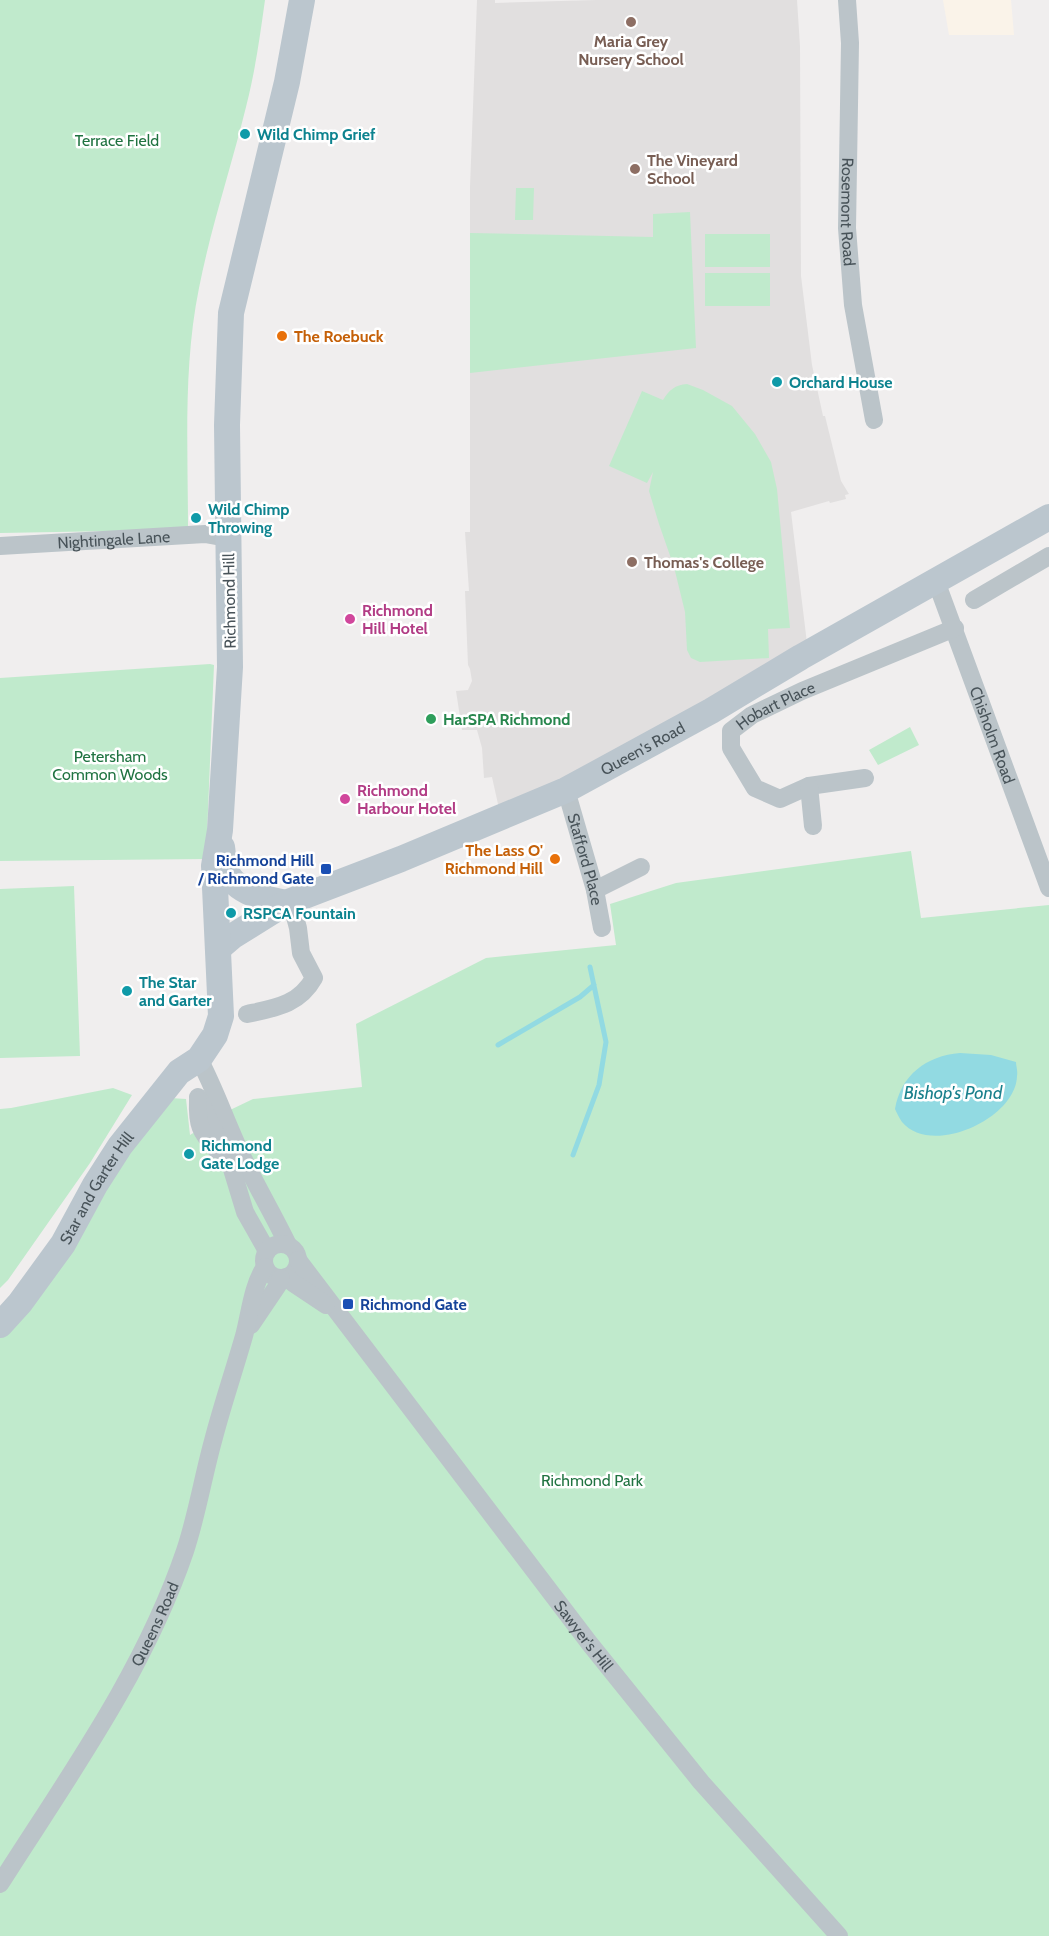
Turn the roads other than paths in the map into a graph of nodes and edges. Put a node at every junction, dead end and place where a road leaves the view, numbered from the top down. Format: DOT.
graph roads {
  1 [pos="302,0"];
  2 [pos="847,0"];
  3 [pos="874,420"];
  4 [pos="1049,517"];
  5 [pos="228,538"];
  6 [pos="0,546"];
  7 [pos="1049,556"];
  8 [pos="936,581"];
  9 [pos="974,600"];
  10 [pos="955,628"];
  11 [pos="865,778"];
  12 [pos="809,786"];
  13 [pos="566,790"];
  14 [pos="813,826"];
  15 [pos="220,830"];
  16 [pos="641,867"];
  17 [pos="1049,888"];
  18 [pos="595,890"];
  19 [pos="289,902"];
  20 [pos="602,928"];
  21 [pos="219,948"];
  22 [pos="247,1014"];
  23 [pos="199,1059"];
  24 [pos="293,1253"];
  25 [pos="266,1259"];
  26 [pos="284,1277"];
  27 [pos="346,1321"];
  28 [pos="0,1325"];
  29 [pos="245,1334"];
  30 [pos="0,1884"];
  31 [pos="839,1936"];
  1 -- 5 [label="main road, Richmond Hill"];
  2 -- 3 [label="street, Rosemont Road"];
  4 -- 8 [label="main road, Queen's Road"];
  5 -- 6 [label="street, Nightingale Lane"];
  5 -- 15 [label="main road, Richmond Hill"];
  7 -- 9 [label="street"];
  8 -- 10 [label="street, Chisholm Road"];
  8 -- 13 [label="main road, Queen's Road"];
  10 -- 12 [label="street, Hobart Place"];
  10 -- 17 [label="street, Chisholm Road"];
  11 -- 12 [label="street, Hobart Place"];
  12 -- 14 [label="street"];
  13 -- 18 [label="street, Stafford Place"];
  13 -- 19 [label="main road, Queen's Road"];
  15 -- 19 [label="main road"];
  15 -- 21 [label="main road, Richmond Hill"];
  16 -- 18 [label="street"];
  18 -- 20 [label="street, Stafford Place"];
  19 -- 21 [label="main road, Queen's Road"];
  19 -- 22 [label="street"];
  21 -- 23 [label="main road, Richmond Hill"];
  23 -- 24 [label="street, Sawyer's Hill"];
  23 -- 25 [label="street"];
  23 -- 28 [label="main road, Star and Garter Hill"];
  24 -- 25 [label="street"];
  24 -- 26 [label="street"];
  24 -- 27 [label="street, Sawyer's Hill"];
  25 -- 26 [label="street"];
  25 -- 29 [label="street, Queens Road"];
  26 -- 27 [label="street, Sawyer's Hill"];
  26 -- 29 [label="street, Queens Road"];
  27 -- 31 [label="street, Sawyer's Hill"];
  29 -- 30 [label="street, Queens Road"];
}
